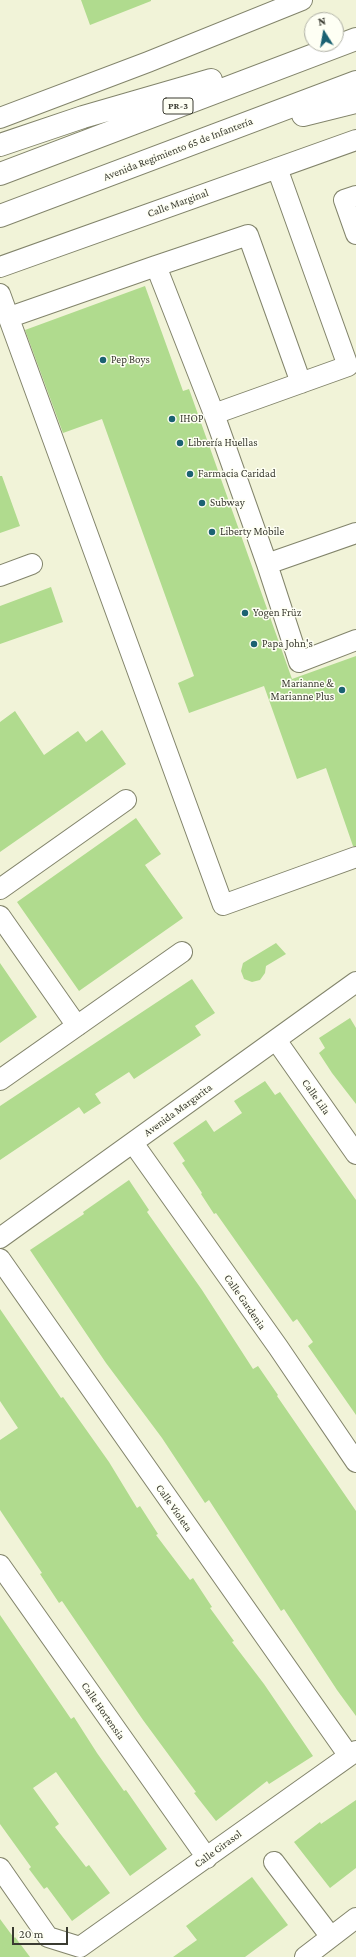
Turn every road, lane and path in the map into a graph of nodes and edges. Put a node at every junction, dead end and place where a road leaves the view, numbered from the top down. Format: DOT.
graph roads {
  1 [pos="302,0"];
  2 [pos="356,39"];
  3 [pos="356,82"];
  4 [pos="356,102"];
  5 [pos="0,118"];
  6 [pos="203,140"];
  7 [pos="356,140"];
  8 [pos="0,145"];
  9 [pos="277,168"];
  10 [pos="0,174"];
  11 [pos="356,196"];
  12 [pos="0,216"];
  13 [pos="356,234"];
  14 [pos="156,266"];
  15 [pos="0,267"];
  16 [pos="0,294"];
  17 [pos="10,318"];
  18 [pos="352,364"];
  19 [pos="301,383"];
  20 [pos="214,414"];
  21 [pos="356,533"];
  22 [pos="32,564"];
  23 [pos="267,564"];
  24 [pos="0,576"];
  25 [pos="356,640"];
  26 [pos="126,800"];
  27 [pos="356,857"];
  28 [pos="0,889"];
  29 [pos="0,916"];
  30 [pos="182,952"];
  31 [pos="356,982"];
  32 [pos="77,1026"];
  33 [pos="276,1040"];
  34 [pos="0,1080"];
  35 [pos="133,1143"];
  36 [pos="356,1154"];
  37 [pos="0,1238"];
  38 [pos="0,1259"];
  39 [pos="356,1462"];
  40 [pos="0,1565"];
  41 [pos="352,1753"];
  42 [pos="207,1858"];
  43 [pos="274,1862"];
  44 [pos="0,1868"];
  45 [pos="356,1918"];
  46 [pos="331,1937"];
  47 [pos="305,1957"];
  1 -- 5 [label="street"];
  2 -- 8 [label="main road"];
  2 -- 10 [label="main road, PR-3"];
  3 -- 6 [label="main road, Avenida Regimiento 65 de Infantería"];
  4 -- 6 [label="main road"];
  6 -- 12 [label="main road, Avenida Regimiento 65 de Infantería"];
  7 -- 9 [label="street, Calle Marginal"];
  9 -- 15 [label="street, Calle Marginal"];
  9 -- 18 [label="street"];
  11 -- 13 [label="street"];
  14 -- 17 [label="street"];
  14 -- 19 [label="street"];
  14 -- 20 [label="street"];
  16 -- 17 [label="street"];
  17 -- 27 [label="street"];
  18 -- 19 [label="street"];
  19 -- 20 [label="street"];
  20 -- 23 [label="street"];
  21 -- 23 [label="street"];
  22 -- 24 [label="street"];
  23 -- 25 [label="street"];
  26 -- 28 [label="street"];
  29 -- 32 [label="street"];
  30 -- 32 [label="street"];
  31 -- 33 [label="street, Avenida Margarita"];
  32 -- 34 [label="street"];
  33 -- 35 [label="street, Avenida Margarita"];
  33 -- 36 [label="street, Calle Lila"];
  35 -- 37 [label="street, Avenida Margarita"];
  35 -- 39 [label="street, Calle Gardenia"];
  38 -- 41 [label="street, Calle Violeta"];
  40 -- 42 [label="street, Calle Hortensia"];
  41 -- 42 [label="street, Calle Girasol"];
  42 -- 44 [label="street, Calle Girasol"];
  43 -- 46 [label="street"];
  45 -- 46 [label="street"];
  46 -- 47 [label="street"];
}
